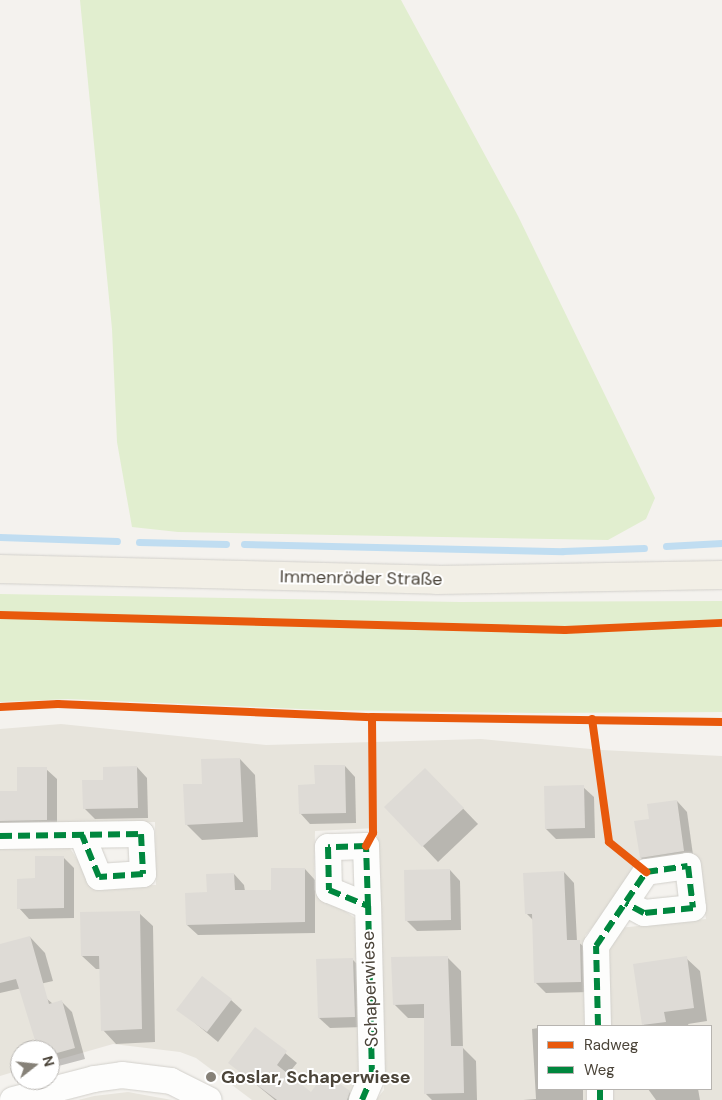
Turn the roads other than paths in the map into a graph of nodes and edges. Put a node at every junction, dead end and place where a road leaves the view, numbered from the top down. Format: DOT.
graph roads {
  1 [pos="0,569"];
  2 [pos="722,575"];
  3 [pos="82,835"];
  4 [pos="0,836"];
  5 [pos="625,904"];
  6 [pos="368,906"];
  7 [pos="598,1025"];
  8 [pos="13,1100"];
  9 [pos="209,1100"];
  10 [pos="362,1100"];
  1 -- 2 [label="main road, Immenröder Straße"];
  3 -- 4 [label="street"];
  5 -- 7 [label="street"];
  6 -- 10 [label="street, Schaperwiese"];
  8 -- 9 [label="street"];
}
